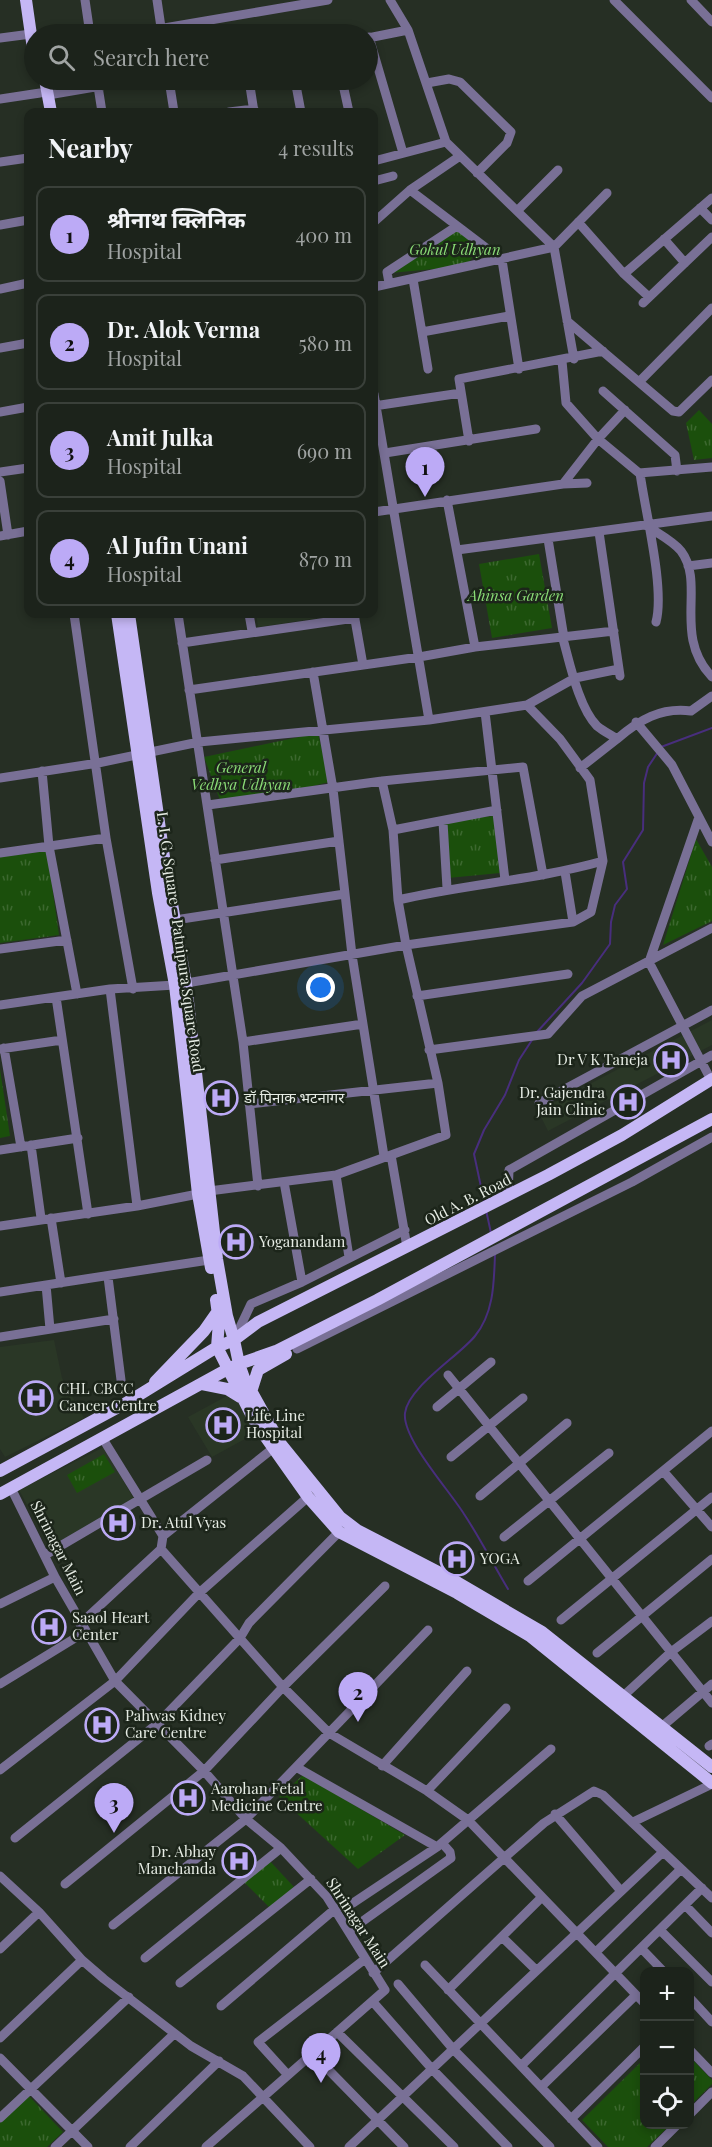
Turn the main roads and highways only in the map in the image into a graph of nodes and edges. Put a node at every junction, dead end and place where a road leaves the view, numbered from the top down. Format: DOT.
graph roads {
  1 [pos="26,0"];
  2 [pos="34,0"];
  3 [pos="32,24"];
  4 [pos="35,24"];
  5 [pos="42,90"];
  6 [pos="44,90"];
  7 [pos="44,94"];
  8 [pos="43,108"];
  9 [pos="49,108"];
  10 [pos="118,618"];
  11 [pos="129,618"];
  12 [pos="144,754"];
  13 [pos="180,985"];
  14 [pos="712,1079"];
  15 [pos="712,1119"];
  16 [pos="204,1193"];
  17 [pos="218,1311"];
  18 [pos="234,1340"];
  19 [pos="296,1346"];
  20 [pos="217,1347"];
  21 [pos="239,1364"];
  22 [pos="226,1370"];
  23 [pos="202,1384"];
  24 [pos="150,1388"];
  25 [pos="247,1396"];
  26 [pos="277,1446"];
  27 [pos="1,1468"];
  28 [pos="6,1491"];
  29 [pos="540,1636"];
  30 [pos="658,1730"];
  31 [pos="712,1767"];
  32 [pos="712,1783"];
  1 -- 3 [label="main road"];
  2 -- 4 [label="main road"];
  5 -- 7 [label="main road"];
  6 -- 7 [label="main road"];
  7 -- 8 [label="main road"];
  7 -- 9 [label="main road"];
  10 -- 12 [label="main road, L. I. G. Square - Patnipura Square Road"];
  11 -- 12 [label="main road, L. I. G. Square - Patnipura Square Road"];
  12 -- 13 [label="main road, L. I. G. Square - Patnipura Square Road"];
  12 -- 13 [label="main road, L. I. G. Square - Patnipura Square Road"];
  13 -- 16 [label="main road, L. I. G. Square - Patnipura Square Road"];
  14 -- 18 [label="main road, Old A. B. Road"];
  15 -- 19 [label="main road"];
  16 -- 17 [label="main road, L. I. G. Square - Patnipura Square Road"];
  16 -- 18 [label="main road, L. I. G. Square - Patnipura Square Road"];
  17 -- 20 [label="main road, L. I. G. Square - Patnipura Square Road"];
  17 -- 24 [label="main road"];
  18 -- 20 [label="main road, Old A. B. Road"];
  18 -- 21 [label="main road, L. I. G. Square - Patnipura Square Road"];
  19 -- 21 [label="main road"];
  19 -- 25 [label="main road"];
  20 -- 22 [label="main road"];
  20 -- 24 [label="main road"];
  21 -- 22 [label="main road"];
  21 -- 25 [label="main road, L. I. G. Square - Patnipura Square Road"];
  22 -- 23 [label="main road"];
  22 -- 25 [label="main road"];
  23 -- 25 [label="main road"];
  23 -- 28 [label="main road"];
  24 -- 27 [label="main road"];
  25 -- 26 [label="main road"];
  26 -- 29 [label="main road"];
  26 -- 29 [label="main road"];
  29 -- 30 [label="main road"];
  30 -- 31 [label="main road"];
  30 -- 32 [label="main road"];
}
